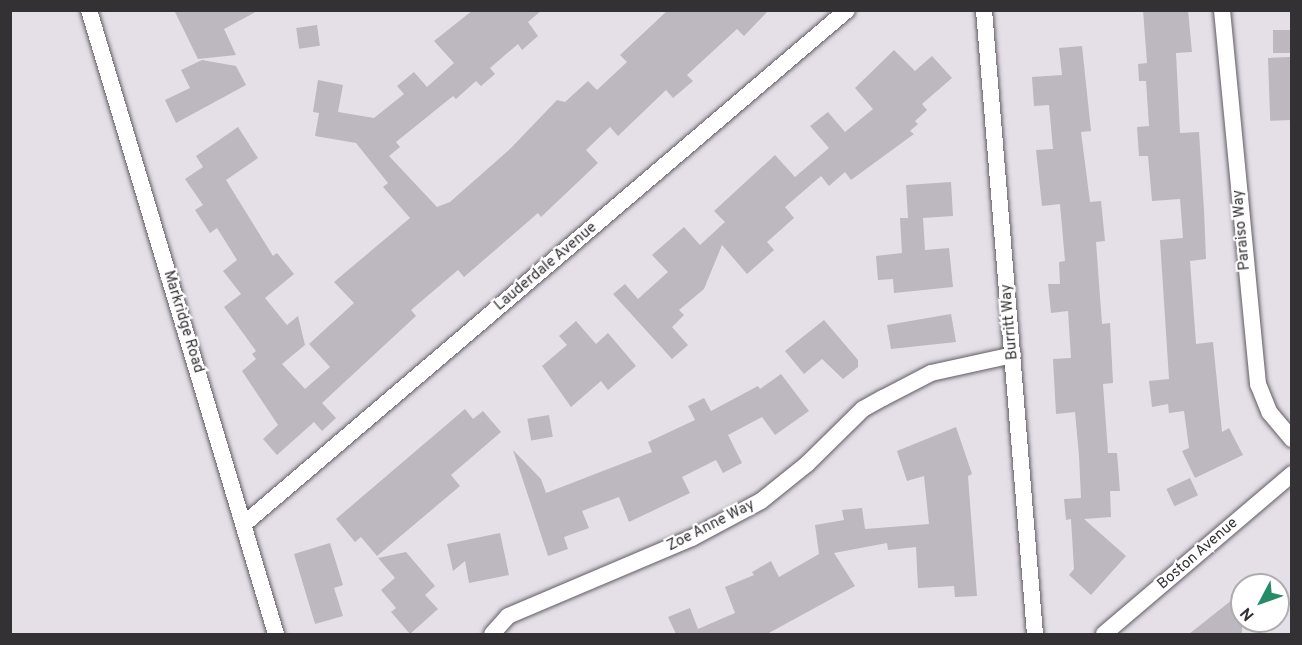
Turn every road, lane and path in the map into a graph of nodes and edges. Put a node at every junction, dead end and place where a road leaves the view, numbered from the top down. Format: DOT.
graph roads {
  1 [pos="89,10"];
  2 [pos="847,10"];
  3 [pos="984,10"];
  4 [pos="1222,10"];
  5 [pos="1013,355"];
  6 [pos="1292,439"];
  7 [pos="1292,474"];
  8 [pos="244,524"];
  9 [pos="276,634"];
  10 [pos="492,634"];
  11 [pos="1035,634"];
  12 [pos="1104,634"];
  1 -- 8 [label="street, Markridge Road"];
  2 -- 8 [label="street, Lauderdale Avenue"];
  3 -- 5 [label="street, Burritt Way"];
  4 -- 6 [label="street, Paraiso Way"];
  5 -- 10 [label="street, Zoe Anne Way"];
  5 -- 11 [label="street, Burritt Way"];
  7 -- 12 [label="street, Boston Avenue"];
  8 -- 9 [label="street, Markridge Road"];
}
